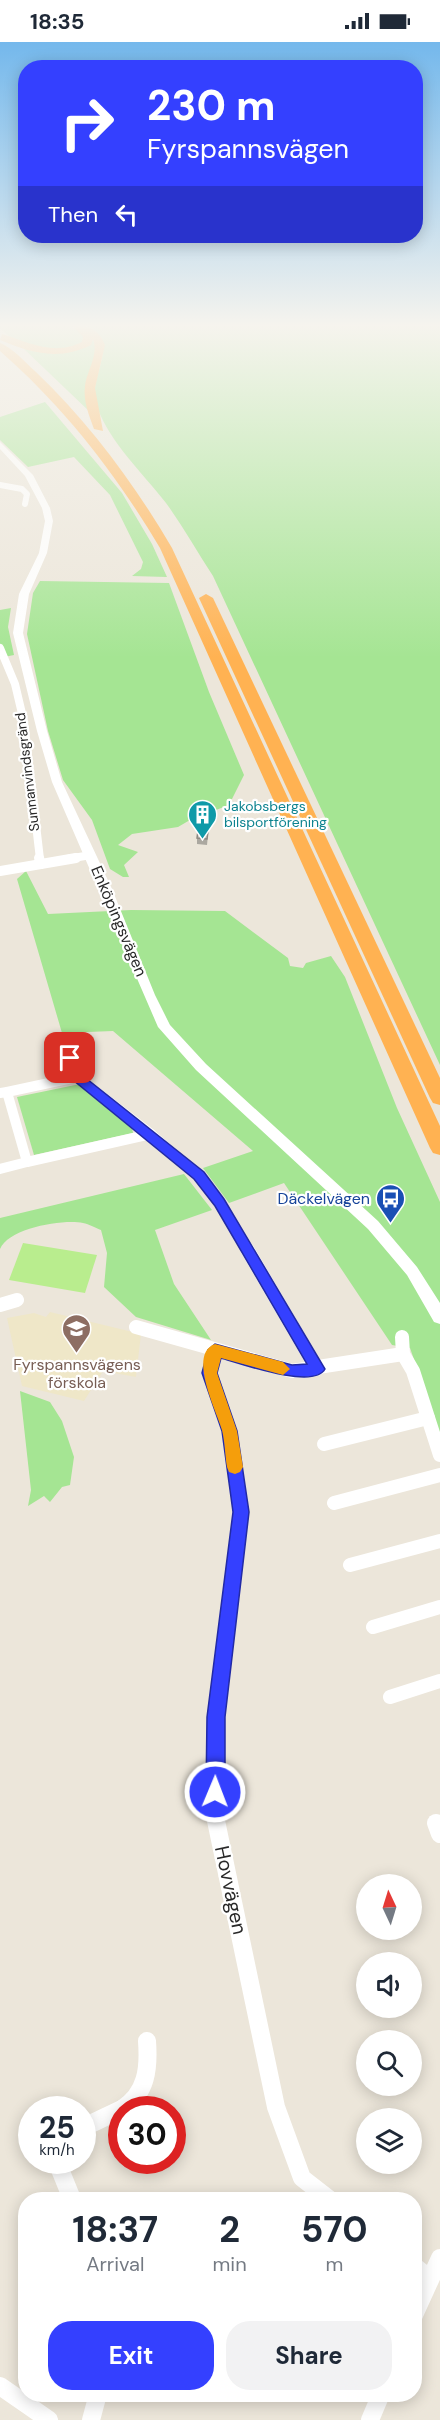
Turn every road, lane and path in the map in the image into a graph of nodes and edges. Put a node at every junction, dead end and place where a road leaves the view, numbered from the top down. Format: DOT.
graph roads {
  1 [pos="90,436"];
  2 [pos="104,436"];
  3 [pos="0,444"];
  4 [pos="0,485"];
  5 [pos="25,504"];
  6 [pos="0,648"];
  7 [pos="91,855"];
  8 [pos="41,864"];
  9 [pos="0,871"];
  10 [pos="63,1039"];
  11 [pos="77,1077"];
  12 [pos="3,1092"];
  13 [pos="440,1098"];
  14 [pos="151,1134"];
  15 [pos="440,1148"];
  16 [pos="27,1162"];
  17 [pos="0,1169"];
  18 [pos="17,1300"];
  19 [pos="0,1305"];
  20 [pos="440,1317"];
  21 [pos="135,1327"];
  22 [pos="402,1337"];
  23 [pos="215,1350"];
  24 [pos="403,1354"];
  25 [pos="317,1369"];
  26 [pos="428,1418"];
  27 [pos="324,1444"];
  28 [pos="440,1455"];
  29 [pos="440,1475"];
  30 [pos="334,1503"];
  31 [pos="440,1541"];
  32 [pos="350,1565"];
  33 [pos="440,1607"];
  34 [pos="373,1627"];
  35 [pos="440,1681"];
  36 [pos="390,1697"];
  37 [pos="147,2041"];
  38 [pos="136,2096"];
  39 [pos="62,2174"];
  40 [pos="69,2192"];
  41 [pos="320,2192"];
  42 [pos="440,2258"];
  43 [pos="422,2272"];
  44 [pos="0,2386"];
  45 [pos="18,2398"];
  46 [pos="23,2402"];
  47 [pos="96,2402"];
  48 [pos="378,2402"];
  49 [pos="49,2420"];
  50 [pos="91,2420"];
  51 [pos="370,2420"];
  1 -- 15 [label="highway"];
  2 -- 13 [label="highway"];
  3 -- 7 [label="street, Enköpingsvägen"];
  4 -- 5 [label="street"];
  6 -- 8 [label="street, Sunnanvindsgränd"];
  7 -- 8 [label="street"];
  7 -- 20 [label="street, Enköpingsvägen"];
  8 -- 9 [label="street"];
  10 -- 11 [label="street"];
  11 -- 12 [label="street"];
  11 -- 14 [label="street"];
  12 -- 16 [label="street"];
  14 -- 16 [label="street"];
  14 -- 25 [label="street"];
  16 -- 17 [label="street"];
  18 -- 19 [label="street"];
  21 -- 23 [label="street"];
  22 -- 24 [label="street"];
  23 -- 25 [label="street"];
  23 -- 41 [label="street, Hovvägen"];
  24 -- 25 [label="street"];
  24 -- 26 [label="street"];
  26 -- 27 [label="street"];
  26 -- 28 [label="street"];
  29 -- 30 [label="street"];
  31 -- 32 [label="street"];
  33 -- 34 [label="street"];
  35 -- 36 [label="street"];
  37 -- 38 [label="street"];
  39 -- 40 [label="street"];
  42 -- 43 [label="street"];
  44 -- 45 [label="street"];
  46 -- 49 [label="street"];
  47 -- 50 [label="street"];
  48 -- 51 [label="street"];
}
